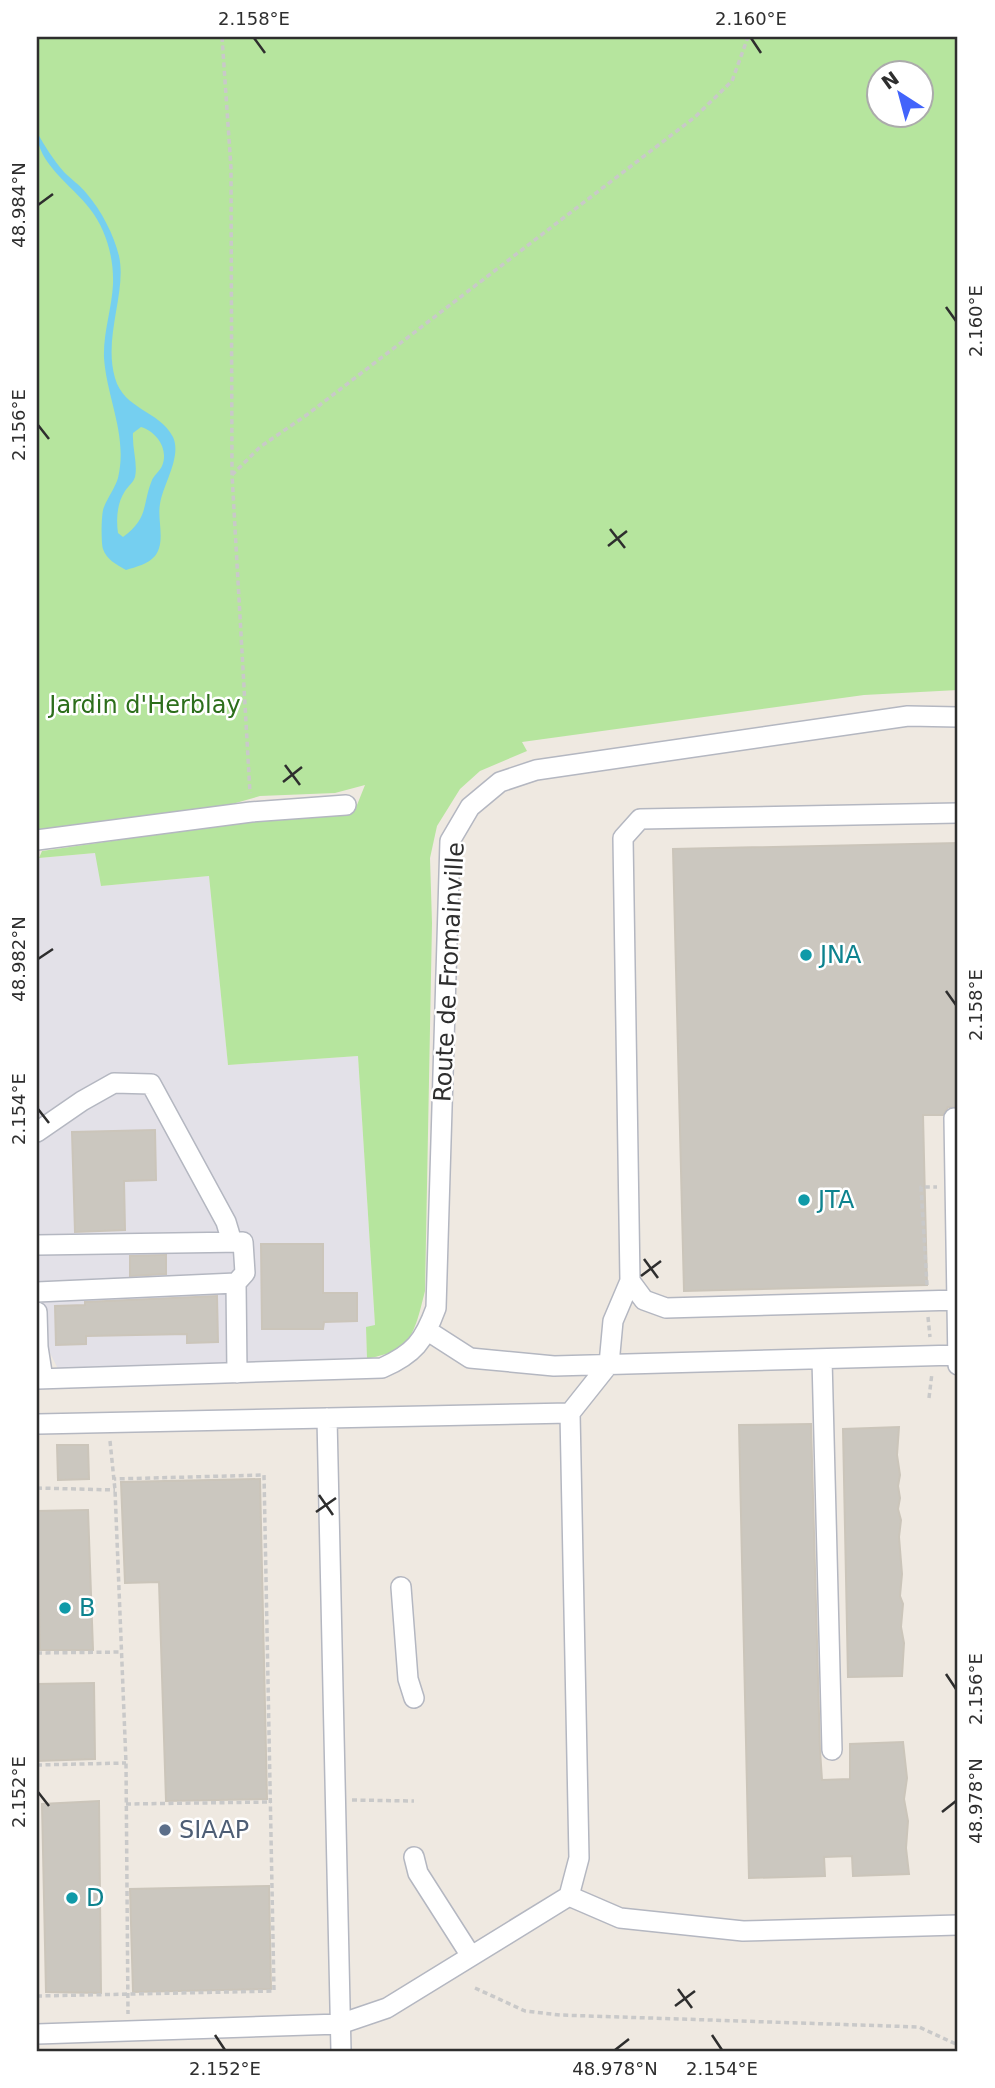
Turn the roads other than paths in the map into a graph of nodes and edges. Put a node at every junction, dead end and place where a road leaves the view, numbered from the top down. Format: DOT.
graph roads {
  1 [pos="958,717"];
  2 [pos="346,805"];
  3 [pos="958,813"];
  4 [pos="37,840"];
  5 [pos="954,1118"];
  6 [pos="37,1132"];
  7 [pos="957,1186"];
  8 [pos="232,1242"];
  9 [pos="37,1245"];
  10 [pos="630,1281"];
  11 [pos="236,1283"];
  12 [pos="37,1292"];
  13 [pos="958,1300"];
  14 [pos="37,1312"];
  15 [pos="428,1331"];
  16 [pos="958,1355"];
  17 [pos="822,1359"];
  18 [pos="609,1364"];
  19 [pos="958,1367"];
  20 [pos="237,1373"];
  21 [pos="40,1379"];
  22 [pos="570,1413"];
  23 [pos="327,1418"];
  24 [pos="38,1424"];
  25 [pos="401,1587"];
  26 [pos="414,1698"];
  27 [pos="832,1751"];
  28 [pos="414,1857"];
  29 [pos="569,1896"];
  30 [pos="958,1925"];
  31 [pos="471,1956"];
  32 [pos="340,2024"];
  33 [pos="37,2034"];
  34 [pos="341,2051"];
  1 -- 15 [label="street, Route de Fromainville"];
  2 -- 4 [label="street"];
  3 -- 10 [label="street"];
  5 -- 7 [label="street"];
  6 -- 8 [label="street"];
  7 -- 13 [label="street"];
  8 -- 9 [label="street"];
  8 -- 11 [label="street"];
  10 -- 13 [label="street"];
  10 -- 18 [label="street"];
  11 -- 12 [label="street"];
  11 -- 20 [label="street"];
  13 -- 16 [label="street"];
  14 -- 21 [label="street"];
  15 -- 18 [label="street"];
  15 -- 20 [label="street, Route de Fromainville"];
  16 -- 17 [label="street"];
  16 -- 19 [label="street"];
  17 -- 18 [label="street"];
  17 -- 27 [label="street"];
  18 -- 22 [label="street"];
  20 -- 21 [label="street"];
  22 -- 23 [label="street"];
  22 -- 29 [label="street"];
  23 -- 24 [label="street"];
  23 -- 32 [label="street"];
  25 -- 26 [label="street"];
  28 -- 31 [label="street"];
  29 -- 30 [label="street"];
  29 -- 31 [label="street"];
  31 -- 32 [label="street"];
  32 -- 33 [label="street"];
  32 -- 34 [label="street"];
}
